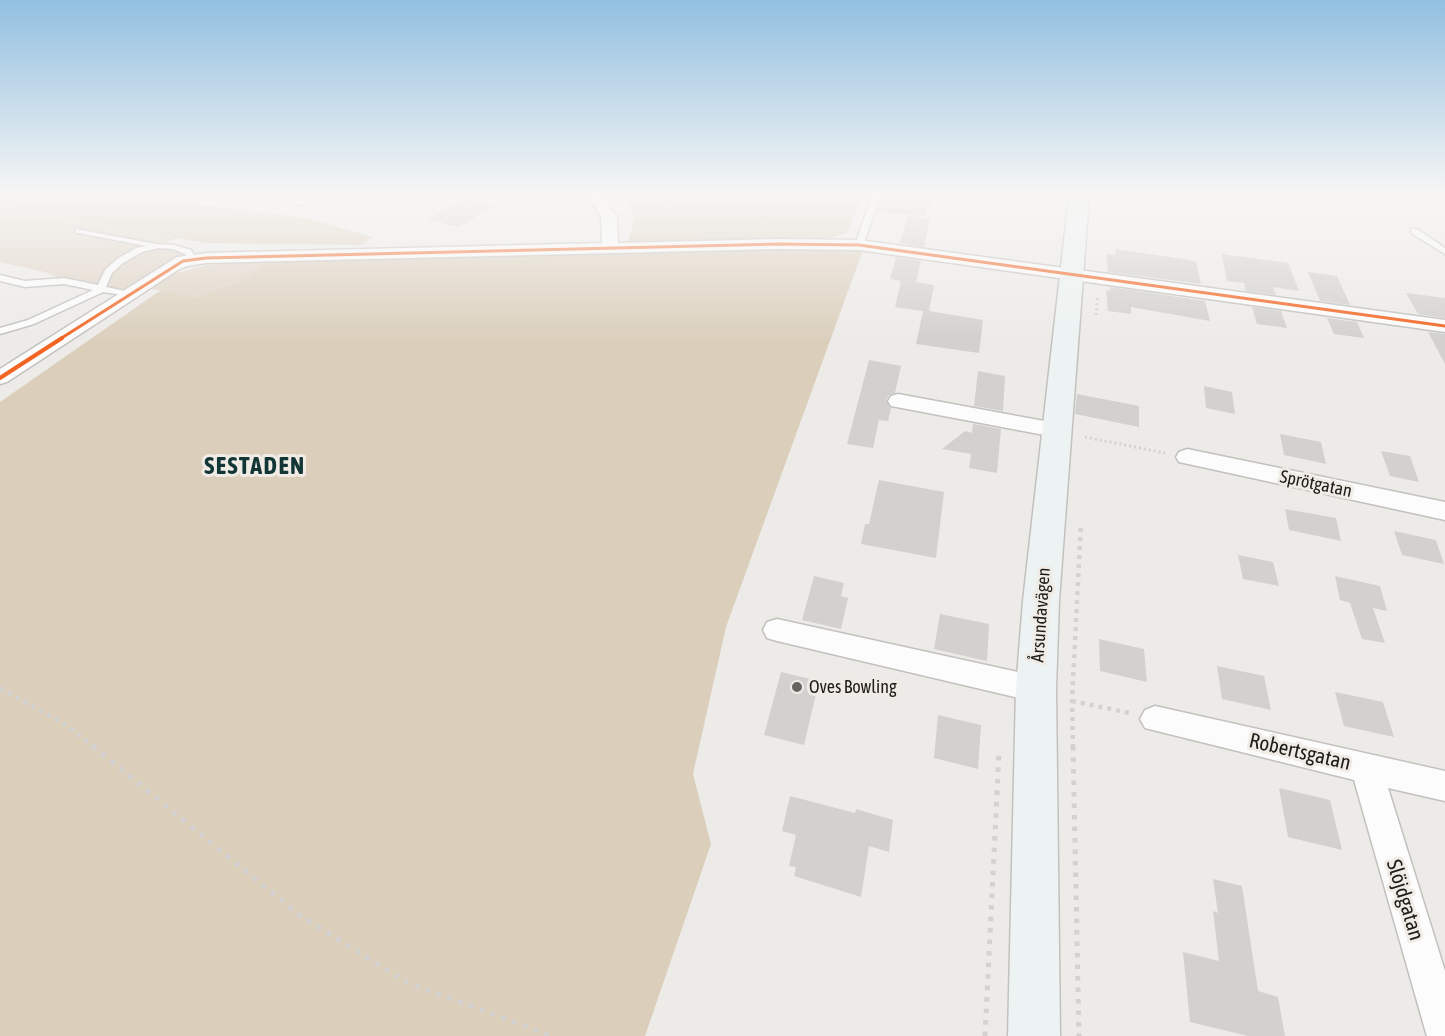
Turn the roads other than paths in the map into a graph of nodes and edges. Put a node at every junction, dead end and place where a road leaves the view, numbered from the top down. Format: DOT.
graph roads {
  1 [pos="150,244"];
  2 [pos="610,244"];
  3 [pos="764,244"];
  4 [pos="807,244"];
  5 [pos="1075,244"];
  6 [pos="859,245"];
  7 [pos="159,246"];
  8 [pos="610,248"];
  9 [pos="193,259"];
  10 [pos="1073,274"];
  11 [pos="0,278"];
  12 [pos="101,289"];
  13 [pos="127,294"];
  14 [pos="1445,326"];
  15 [pos="0,331"];
  16 [pos="0,378"];
  17 [pos="898,401"];
  18 [pos="1078,435"];
  19 [pos="1186,457"];
  20 [pos="1445,511"];
  21 [pos="777,630"];
  22 [pos="1054,695"];
  23 [pos="1155,719"];
  24 [pos="1366,767"];
  25 [pos="1445,786"];
  26 [pos="1445,1033"];
  27 [pos="1034,1036"];
  1 -- 7 [label="lane"];
  2 -- 8 [label="street"];
  3 -- 8 [label="street"];
  4 -- 6 [label="street"];
  5 -- 10 [label="main road, Årsundavägen"];
  6 -- 10 [label="street"];
  7 -- 9 [label="lane"];
  7 -- 12 [label="lane"];
  8 -- 9 [label="street"];
  9 -- 13 [label="street"];
  10 -- 14 [label="street"];
  10 -- 18 [label="main road, Årsundavägen"];
  11 -- 12 [label="lane"];
  12 -- 13 [label="lane"];
  12 -- 15 [label="lane"];
  13 -- 16 [label="street"];
  17 -- 18 [label="street"];
  18 -- 22 [label="main road, Årsundavägen"];
  19 -- 20 [label="street, Sprötgatan"];
  21 -- 22 [label="street"];
  22 -- 27 [label="main road, Årsundavägen"];
  23 -- 24 [label="street, Robertsgatan"];
  24 -- 25 [label="street, Robertsgatan"];
  24 -- 26 [label="street, Slöjdgatan"];
}
